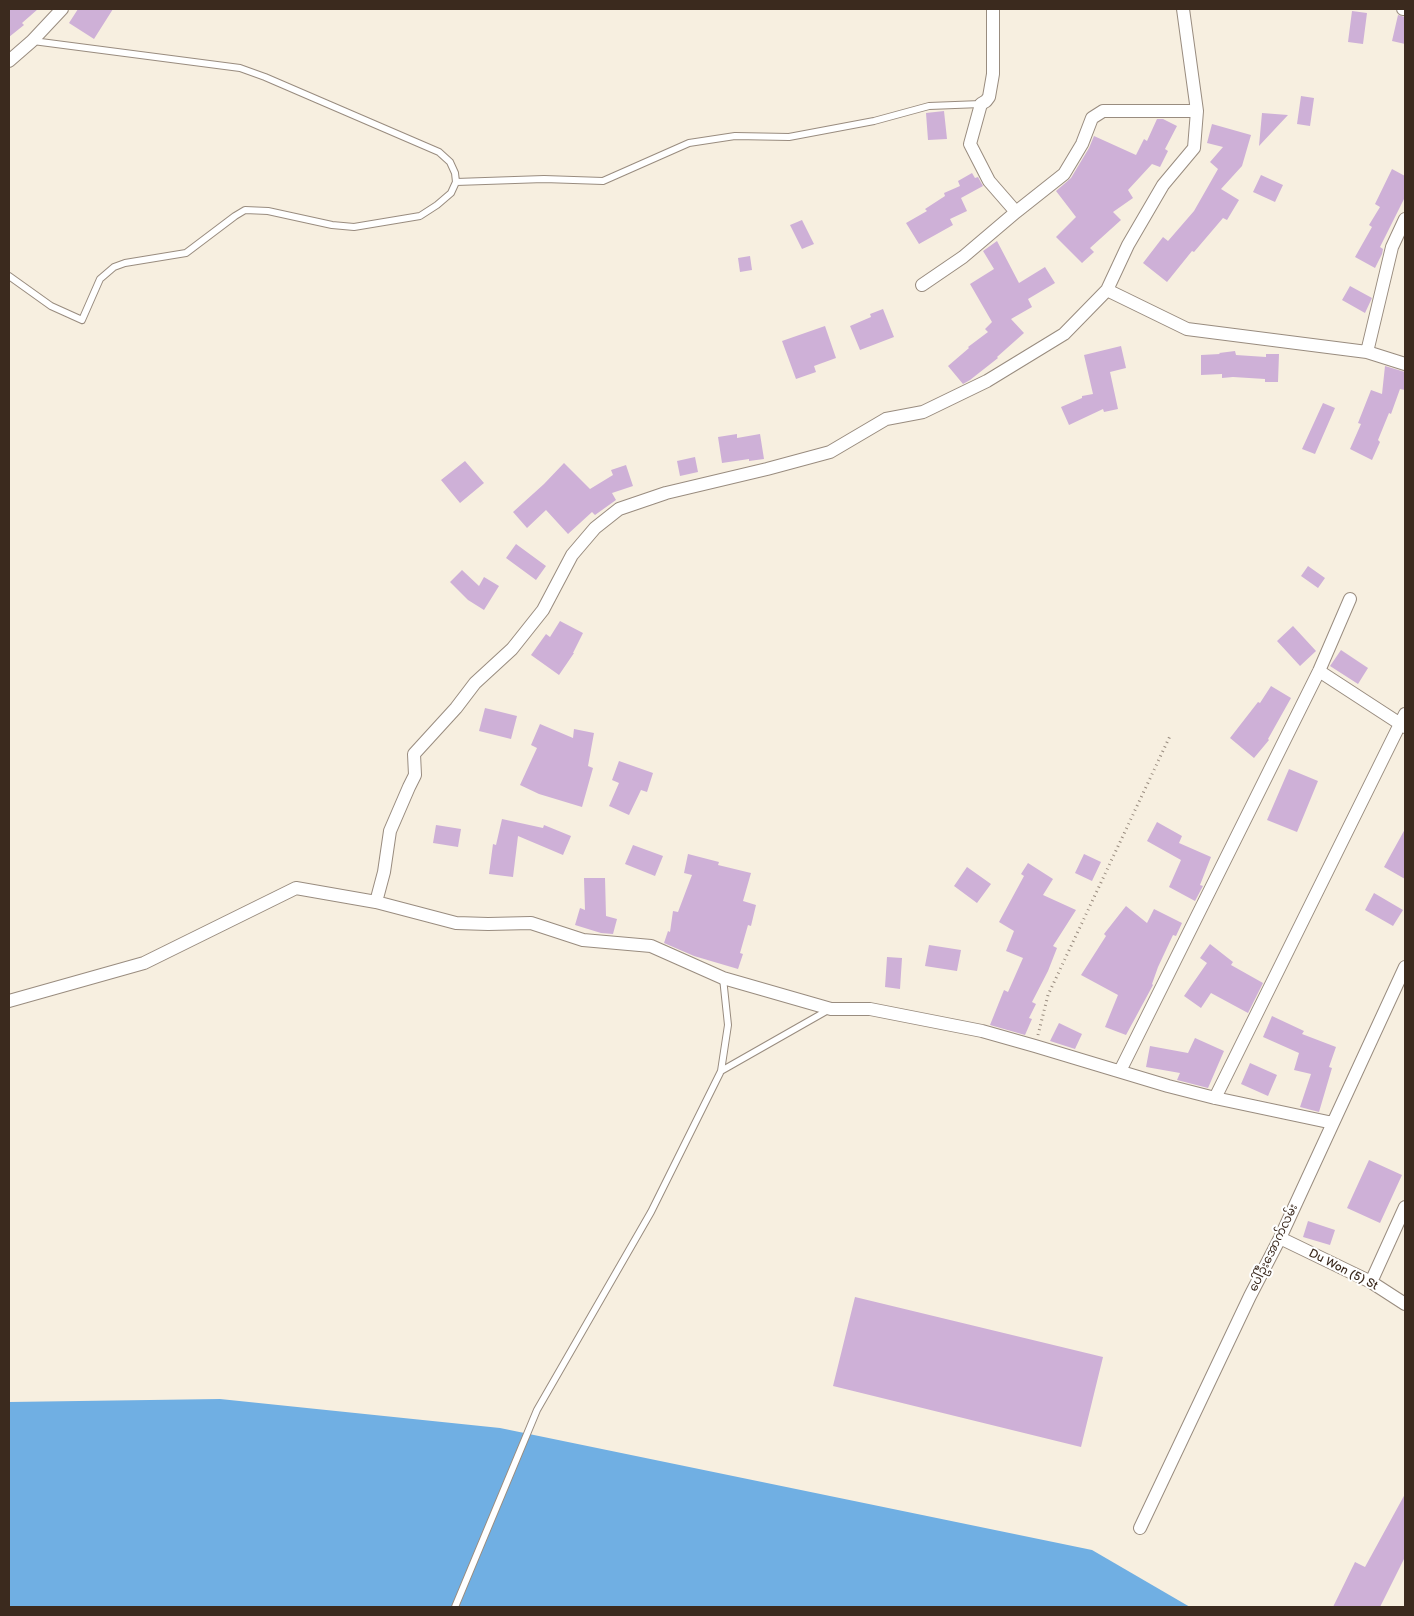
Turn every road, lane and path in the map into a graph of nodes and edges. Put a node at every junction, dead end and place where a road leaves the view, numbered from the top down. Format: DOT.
graph roads {
  1 [pos="62,9"];
  2 [pos="993,9"];
  3 [pos="1183,9"];
  4 [pos="32,40"];
  5 [pos="9,61"];
  6 [pos="982,104"];
  7 [pos="1197,111"];
  8 [pos="456,182"];
  9 [pos="1016,212"];
  10 [pos="1405,219"];
  11 [pos="9,276"];
  12 [pos="922,285"];
  13 [pos="1107,290"];
  14 [pos="1367,352"];
  15 [pos="1405,364"];
  16 [pos="1350,599"];
  17 [pos="1319,671"];
  18 [pos="1404,722"];
  19 [pos="1170,736"];
  20 [pos="376,902"];
  21 [pos="1405,967"];
  22 [pos="724,978"];
  23 [pos="9,1001"];
  24 [pos="831,1008"];
  25 [pos="1035,1046"];
  26 [pos="722,1071"];
  27 [pos="1120,1071"];
  28 [pos="1215,1098"];
  29 [pos="1333,1123"];
  30 [pos="1405,1207"];
  31 [pos="1280,1238"];
  32 [pos="1371,1282"];
  33 [pos="1405,1304"];
  34 [pos="1140,1528"];
  35 [pos="455,1607"];
  1 -- 4 [label="street"];
  2 -- 6 [label="street"];
  3 -- 7 [label="street"];
  4 -- 5 [label="street"];
  4 -- 8 [label="lane"];
  6 -- 8 [label="lane"];
  6 -- 9 [label="street"];
  7 -- 9 [label="street"];
  7 -- 13 [label="street"];
  8 -- 11 [label="lane"];
  9 -- 12 [label="street"];
  10 -- 14 [label="street"];
  13 -- 14 [label="street"];
  13 -- 20 [label="street"];
  14 -- 15 [label="street"];
  16 -- 17 [label="street"];
  17 -- 18 [label="street"];
  17 -- 27 [label="street"];
  18 -- 28 [label="street"];
  19 -- 25 [label="path"];
  20 -- 22 [label="street"];
  20 -- 23 [label="street"];
  21 -- 29 [label="street, ပေါ်ဦးအောက်လမ်း"];
  22 -- 24 [label="street"];
  22 -- 26 [label="lane"];
  24 -- 25 [label="street"];
  24 -- 26 [label="lane"];
  25 -- 27 [label="street"];
  26 -- 35 [label="lane"];
  27 -- 28 [label="street"];
  28 -- 29 [label="street"];
  29 -- 31 [label="street, ပေါ်ဦးအောက်လမ်း"];
  30 -- 32 [label="street"];
  31 -- 32 [label="street, Du Won (5) St"];
  31 -- 34 [label="street, ပေါ်ဦးအောက်လမ်း"];
  32 -- 33 [label="street, Du Won (5) St"];
}
